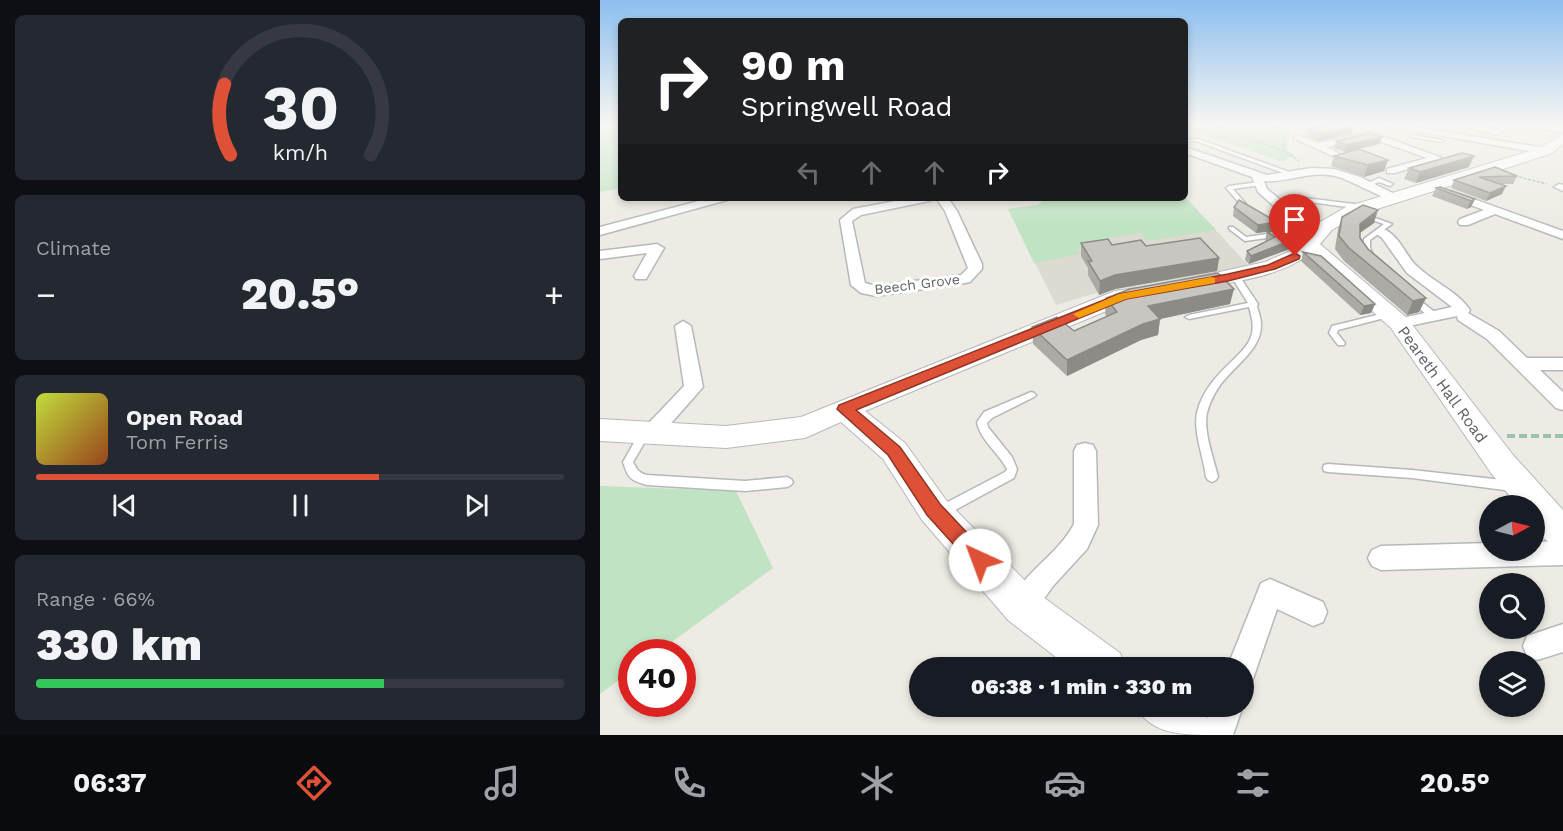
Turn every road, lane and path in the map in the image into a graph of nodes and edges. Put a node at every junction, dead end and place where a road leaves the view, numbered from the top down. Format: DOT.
graph roads {
  1 [pos="1247,158"];
  2 [pos="1294,158"];
  3 [pos="1436,158"];
  4 [pos="1513,158"];
  5 [pos="1210,159"];
  6 [pos="1487,169"];
  7 [pos="1313,171"];
  8 [pos="1391,171"];
  9 [pos="1293,175"];
  10 [pos="1258,180"];
  11 [pos="1433,186"];
  12 [pos="1561,188"];
  13 [pos="1394,191"];
  14 [pos="1289,198"];
  15 [pos="712,201"];
  16 [pos="914,201"];
  17 [pos="944,201"];
  18 [pos="1243,204"];
  19 [pos="1358,209"];
  20 [pos="1495,210"];
  21 [pos="1464,222"];
  22 [pos="1232,228"];
  23 [pos="600,231"];
  24 [pos="1380,232"];
  25 [pos="1563,235"];
  26 [pos="1312,237"];
  27 [pos="600,255"];
  28 [pos="1375,267"];
  29 [pos="641,276"];
  30 [pos="1235,276"];
  31 [pos="1409,295"];
  32 [pos="1254,304"];
  33 [pos="1434,316"];
  34 [pos="1189,317"];
  35 [pos="1464,317"];
  36 [pos="1394,319"];
  37 [pos="683,326"];
  38 [pos="1341,343"];
  39 [pos="1523,364"];
  40 [pos="1563,364"];
  41 [pos="1031,394"];
  42 [pos="1563,403"];
  43 [pos="844,409"];
  44 [pos="600,430"];
  45 [pos="648,433"];
  46 [pos="1481,436"];
  47 [pos="1563,436"];
  48 [pos="1085,451"];
  49 [pos="1328,468"];
  50 [pos="1212,477"];
  51 [pos="787,482"];
  52 [pos="1521,487"];
  53 [pos="938,514"];
  54 [pos="1563,534"];
  55 [pos="1563,554"];
  56 [pos="1381,558"];
  57 [pos="1022,606"];
  58 [pos="1313,612"];
  59 [pos="1090,657"];
  60 [pos="1246,657"];
  61 [pos="1171,717"];
  62 [pos="1224,717"];
  63 [pos="1195,735"];
  64 [pos="1218,735"];
  1 -- 9 [label="lane"];
  2 -- 7 [label="path"];
  3 -- 8 [label="street"];
  4 -- 6 [label="main road"];
  5 -- 10 [label="street"];
  6 -- 11 [label="main road"];
  6 -- 12 [label="path"];
  7 -- 9 [label="street"];
  7 -- 13 [label="street"];
  9 -- 10 [label="street"];
  10 -- 18 [label="lane"];
  10 -- 26 [label="street"];
  11 -- 13 [label="main road"];
  11 -- 20 [label="street"];
  13 -- 19 [label="main road"];
  14 -- 19 [label="lane"];
  15 -- 23 [label="street"];
  16 -- 17 [label="street, Beech Grove"];
  19 -- 24 [label="lane"];
  19 -- 26 [label="main road"];
  20 -- 21 [label="street"];
  20 -- 25 [label="street"];
  22 -- 26 [label="lane"];
  24 -- 28 [label="lane"];
  24 -- 33 [label="street"];
  26 -- 30 [label="main road"];
  26 -- 36 [label="main road, Peareth Hall Road"];
  27 -- 29 [label="street"];
  30 -- 32 [label="lane"];
  30 -- 43 [label="main road"];
  31 -- 33 [label="lane"];
  32 -- 34 [label="lane"];
  32 -- 50 [label="lane"];
  33 -- 36 [label="street"];
  35 -- 39 [label="street"];
  36 -- 38 [label="lane"];
  36 -- 46 [label="main road, Peareth Hall Road"];
  37 -- 45 [label="street"];
  39 -- 40 [label="street"];
  39 -- 42 [label="street"];
  41 -- 53 [label="lane"];
  43 -- 45 [label="main road"];
  43 -- 53 [label="main road"];
  44 -- 45 [label="main road"];
  45 -- 51 [label="lane"];
  46 -- 47 [label="path"];
  46 -- 52 [label="main road, Peareth Hall Road"];
  48 -- 57 [label="street"];
  49 -- 52 [label="lane"];
  52 -- 54 [label="main road, Peareth Hall Road"];
  53 -- 57 [label="main road"];
  55 -- 56 [label="street"];
  57 -- 59 [label="main road"];
  58 -- 60 [label="street"];
  61 -- 63 [label="main road"];
  62 -- 64 [label="street"];
}
